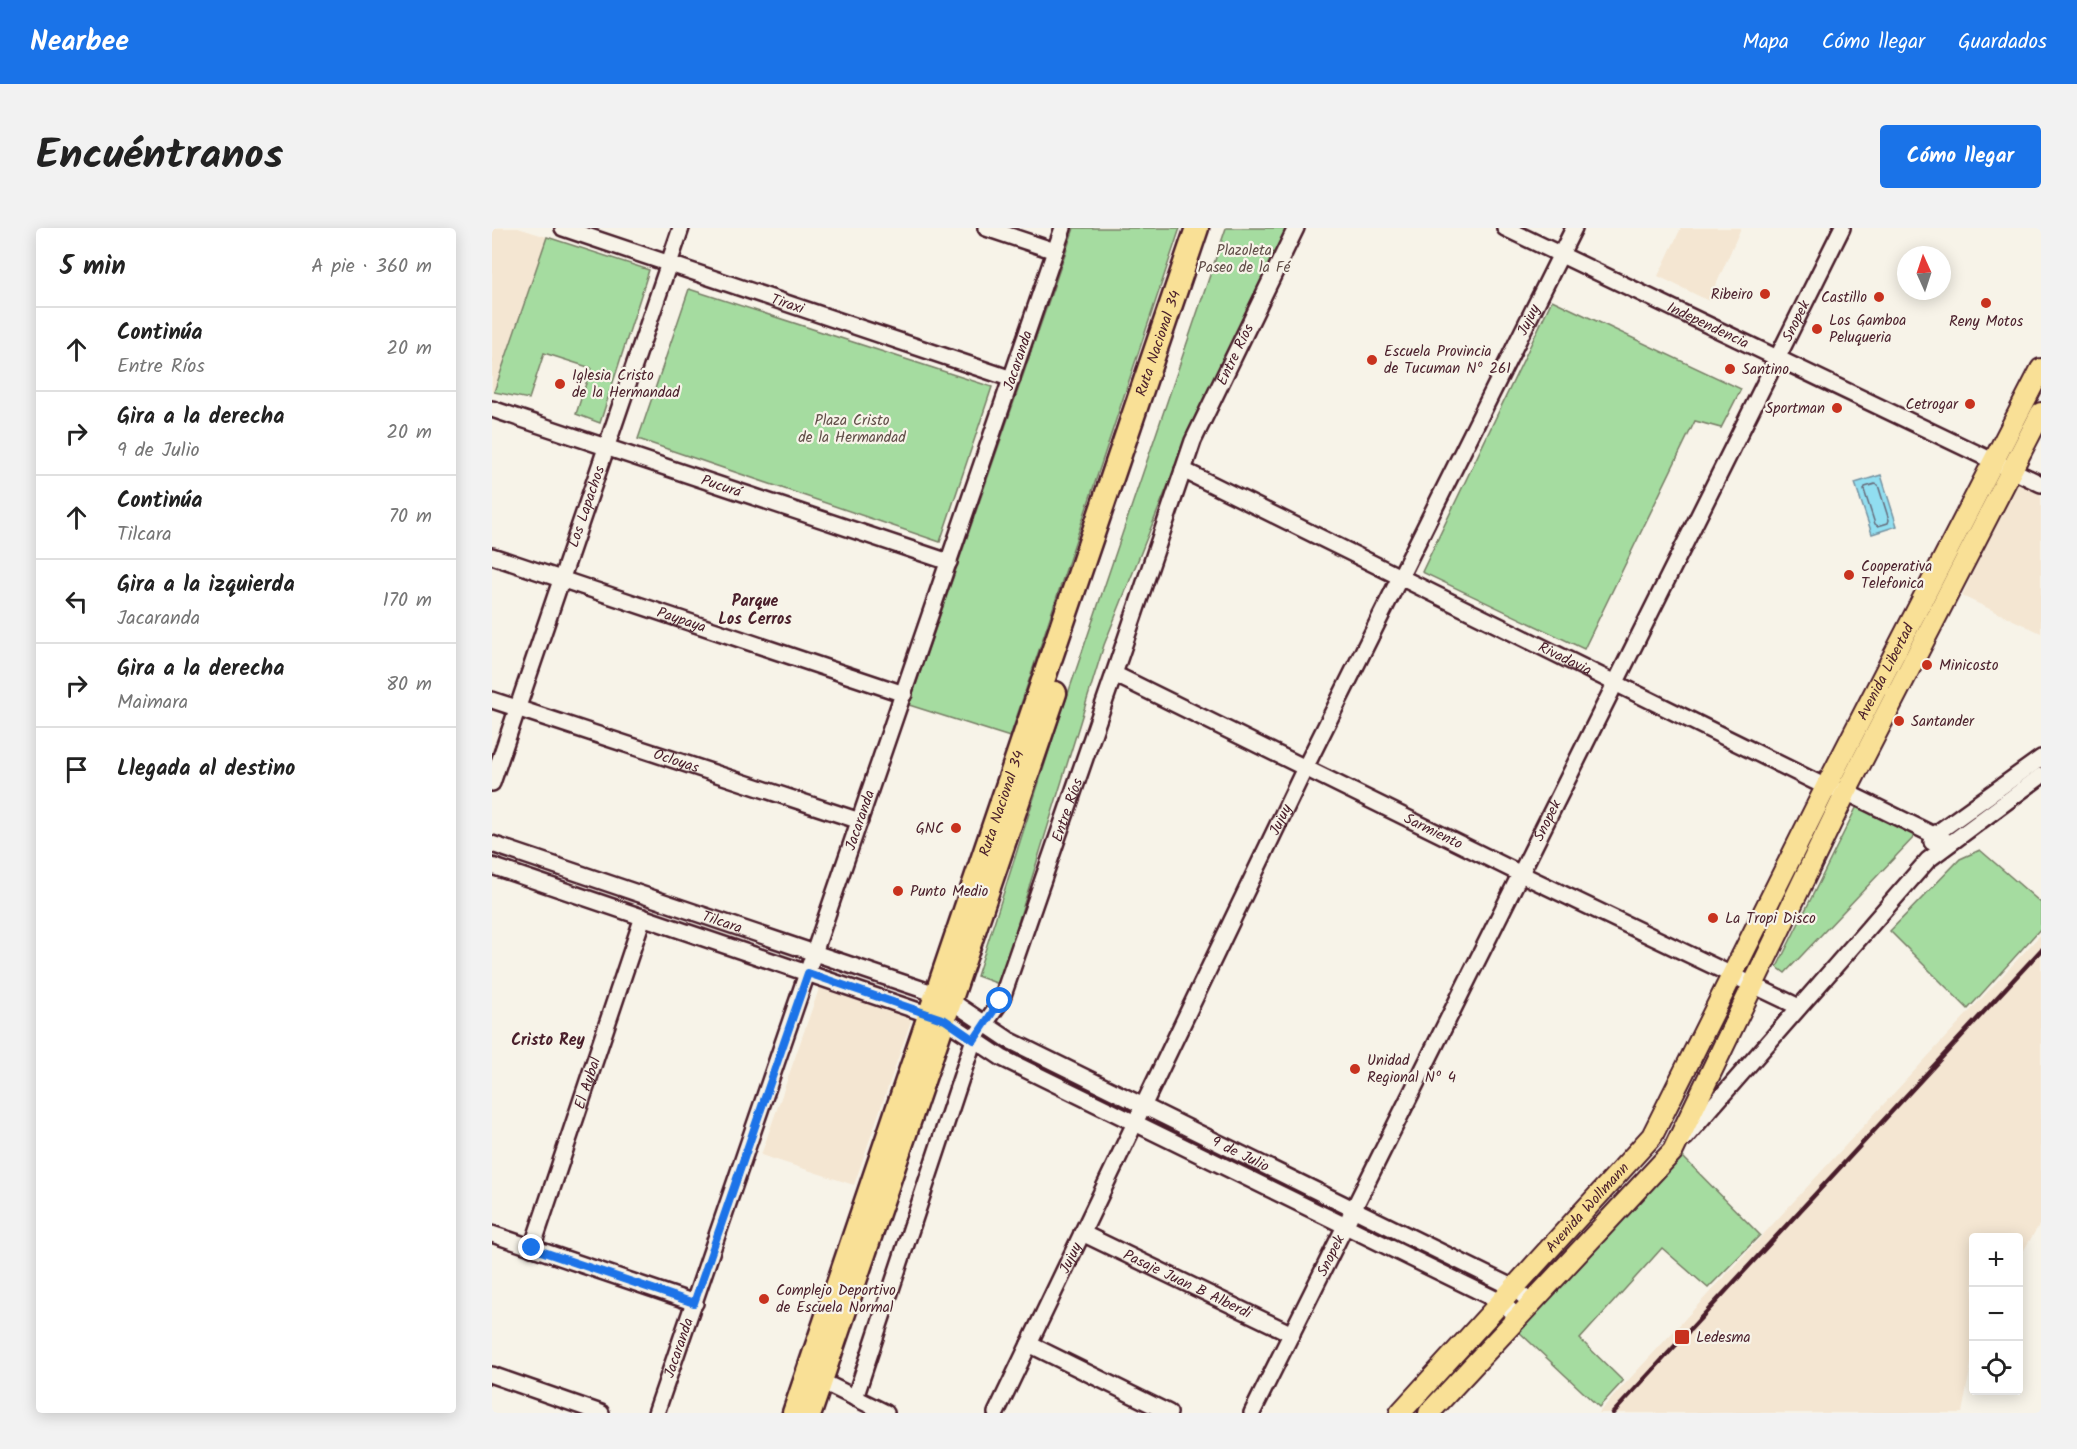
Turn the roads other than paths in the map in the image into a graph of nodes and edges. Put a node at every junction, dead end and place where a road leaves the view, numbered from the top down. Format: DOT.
graph roads {
  1 [pos="563,228"];
  2 [pos="681,228"];
  3 [pos="986,228"];
  4 [pos="1063,228"];
  5 [pos="1197,228"];
  6 [pos="1212,228"];
  7 [pos="1296,228"];
  8 [pos="1505,228"];
  9 [pos="1574,228"];
  10 [pos="1842,228"];
  11 [pos="1055,251"];
  12 [pos="1560,254"];
  13 [pos="669,264"];
  14 [pos="1778,358"];
  15 [pos="2041,369"];
  16 [pos="1012,379"];
  17 [pos="492,409"];
  18 [pos="2041,413"];
  19 [pos="607,448"];
  20 [pos="2003,466"];
  21 [pos="1183,470"];
  22 [pos="2041,484"];
  23 [pos="492,556"];
  24 [pos="949,562"];
  25 [pos="1400,577"];
  26 [pos="562,579"];
  27 [pos="1114,674"];
  28 [pos="1616,684"];
  29 [pos="904,693"];
  30 [pos="492,700"];
  31 [pos="518,708"];
  32 [pos="2041,758"];
  33 [pos="1305,768"];
  34 [pos="2041,776"];
  35 [pos="492,783"];
  36 [pos="1826,787"];
  37 [pos="1846,792"];
  38 [pos="860,821"];
  39 [pos="1934,835"];
  40 [pos="1950,843"];
  41 [pos="492,844"];
  42 [pos="1928,860"];
  43 [pos="492,866"];
  44 [pos="1521,874"];
  45 [pos="643,917"];
  46 [pos="815,953"];
  47 [pos="808,973"];
  48 [pos="1732,976"];
  49 [pos="1753,986"];
  50 [pos="1799,1007"];
  51 [pos="940,1008"];
  52 [pos="985,1024"];
  53 [pos="974,1040"];
  54 [pos="1143,1106"];
  55 [pos="1135,1123"];
  56 [pos="1673,1151"];
  57 [pos="1354,1209"];
  58 [pos="1346,1226"];
  59 [pos="1082,1233"];
  60 [pos="492,1234"];
  61 [pos="532,1248"];
  62 [pos="1508,1295"];
  63 [pos="694,1303"];
  64 [pos="1525,1310"];
  65 [pos="1292,1334"];
  66 [pos="1029,1344"];
  67 [pos="492,1375"];
  68 [pos="821,1381"];
  69 [pos="855,1398"];
  70 [pos="601,1413"];
  71 [pos="657,1413"];
  72 [pos="794,1413"];
  73 [pos="810,1413"];
  74 [pos="886,1413"];
  75 [pos="996,1413"];
  76 [pos="1169,1413"];
  77 [pos="1252,1413"];
  78 [pos="1400,1413"];
  79 [pos="1429,1413"];
  1 -- 13 [label="street, Tiraxi"];
  2 -- 13 [label="street, Los Lapachos"];
  3 -- 11 [label="street"];
  4 -- 11 [label="street, Jacaranda"];
  5 -- 51 [label="highway, Ruta Nacional 34"];
  6 -- 51 [label="highway, Ruta Nacional 34"];
  7 -- 21 [label="street, Entre Ríos"];
  8 -- 12 [label="street, Independencia"];
  9 -- 12 [label="street, Jujuy"];
  10 -- 14 [label="street, Snopek"];
  11 -- 16 [label="street, Jacaranda"];
  12 -- 14 [label="street, Independencia"];
  12 -- 25 [label="street, Jujuy"];
  13 -- 16 [label="street, Tiraxi"];
  13 -- 19 [label="street, Los Lapachos"];
  14 -- 20 [label="street, Independencia"];
  14 -- 28 [label="street, Snopek"];
  15 -- 20 [label="main road, Avenida Libertad"];
  16 -- 24 [label="street, Jacaranda"];
  17 -- 19 [label="street, Pucurá"];
  18 -- 20 [label="main road, Avenida Libertad"];
  19 -- 24 [label="street, Pucurá"];
  19 -- 26 [label="street, Los Lapachos"];
  20 -- 22 [label="street, Independencia"];
  20 -- 36 [label="main road, Avenida Libertad"];
  20 -- 37 [label="main road, Avenida Libertad"];
  21 -- 25 [label="street, Rivadavia"];
  21 -- 27 [label="street, Entre Ríos"];
  23 -- 26 [label="street, Paypaya"];
  24 -- 29 [label="street, Jacaranda"];
  25 -- 28 [label="street, Rivadavia"];
  25 -- 33 [label="street, Jujuy"];
  26 -- 29 [label="street, Paypaya"];
  26 -- 31 [label="street, Los Lapachos"];
  27 -- 33 [label="street, Sarmiento"];
  27 -- 52 [label="street, Entre Ríos"];
  28 -- 36 [label="street, Rivadavia"];
  28 -- 44 [label="street, Snopek"];
  29 -- 38 [label="street, Jacaranda"];
  30 -- 31 [label="street, Ocloyas"];
  31 -- 35 [label="street, Los Lapachos"];
  31 -- 38 [label="street, Ocloyas"];
  32 -- 39 [label="street"];
  33 -- 44 [label="street, Sarmiento"];
  33 -- 54 [label="street, Jujuy"];
  34 -- 40 [label="street, Avenida Wollmann"];
  36 -- 37 [label="street, Rivadavia"];
  36 -- 48 [label="main road, Avenida Libertad"];
  37 -- 39 [label="street, Rivadavia"];
  37 -- 49 [label="main road, Avenida Libertad"];
  38 -- 46 [label="street, Jacaranda"];
  39 -- 40 [label="street, Rivadavia"];
  39 -- 42 [label="street, Avenida Wollmann"];
  40 -- 42 [label="street, Avenida Wollmann"];
  41 -- 46 [label="street, Tilcara"];
  42 -- 50 [label="street, Avenida Wollmann"];
  43 -- 45 [label="street, Tilcara"];
  44 -- 48 [label="street, Sarmiento"];
  44 -- 57 [label="street, Snopek"];
  45 -- 47 [label="street, Tilcara"];
  45 -- 61 [label="street, El Aybal"];
  46 -- 47 [label="street, Jacaranda"];
  46 -- 51 [label="street, Tilcara"];
  47 -- 51 [label="street, Tilcara"];
  47 -- 63 [label="street, Jacaranda"];
  48 -- 49 [label="street, Sarmiento"];
  48 -- 62 [label="main road, Avenida Wollmann"];
  49 -- 50 [label="street"];
  49 -- 56 [label="main road, Avenida Wollmann"];
  50 -- 56 [label="street, Avenida Wollmann"];
  51 -- 52 [label="street, 9 de Julio"];
  51 -- 53 [label="street, 9 de Julio"];
  51 -- 68 [label="highway, Ruta Nacional 34"];
  51 -- 72 [label="highway, Ruta Nacional 34"];
  52 -- 53 [label="street, Entre Ríos"];
  52 -- 54 [label="street, 9 de Julio"];
  53 -- 55 [label="street, 9 de Julio"];
  53 -- 69 [label="street, Entre Ríos"];
  54 -- 55 [label="street, Jujuy"];
  54 -- 57 [label="street, 9 de Julio"];
  55 -- 58 [label="street, 9 de Julio"];
  55 -- 59 [label="street, Jujuy"];
  56 -- 64 [label="main road, Avenida Wollmann"];
  57 -- 58 [label="street, Snopek"];
  57 -- 62 [label="street, 9 de Julio"];
  58 -- 62 [label="street, 9 de Julio"];
  58 -- 65 [label="street, Snopek"];
  59 -- 65 [label="street, Pasaje Juan B Alberdi"];
  59 -- 66 [label="street, Jujuy"];
  60 -- 61 [label="street"];
  61 -- 63 [label="street"];
  62 -- 64 [label="street, 9 de Julio"];
  62 -- 78 [label="main road, Avenida Wollmann"];
  63 -- 71 [label="street, Jacaranda"];
  64 -- 79 [label="main road, Avenida Wollmann"];
  65 -- 77 [label="street, Snopek"];
  66 -- 75 [label="street, Jujuy"];
  66 -- 76 [label="street"];
  67 -- 70 [label="street"];
  68 -- 69 [label="street"];
  68 -- 73 [label="highway, Ruta Nacional 34"];
  69 -- 74 [label="street"];
}
